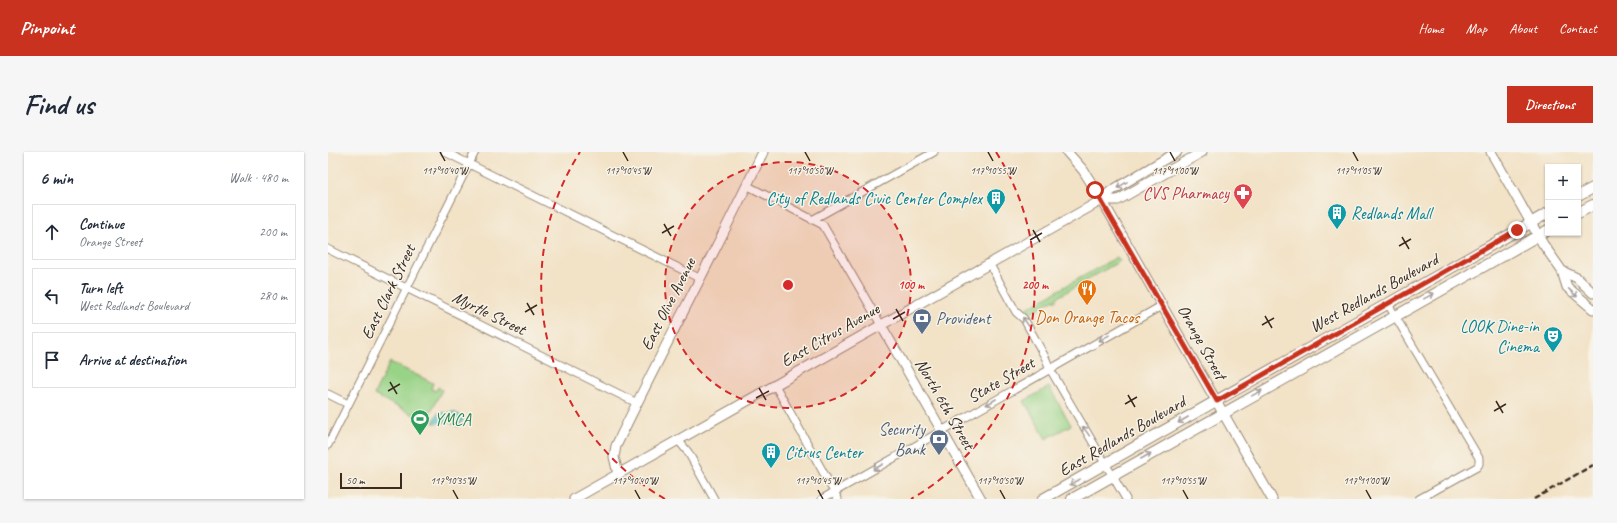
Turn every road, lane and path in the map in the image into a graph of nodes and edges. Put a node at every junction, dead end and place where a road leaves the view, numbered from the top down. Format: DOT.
graph roads {
  1 [pos="446,152"];
  2 [pos="474,152"];
  3 [pos="934,152"];
  4 [pos="1067,152"];
  5 [pos="1177,152"];
  6 [pos="1202,152"];
  7 [pos="1490,152"];
  8 [pos="761,153"];
  9 [pos="469,164"];
  10 [pos="748,186"];
  11 [pos="1593,188"];
  12 [pos="1581,194"];
  13 [pos="1102,200"];
  14 [pos="1593,204"];
  15 [pos="1581,211"];
  16 [pos="1545,214"];
  17 [pos="812,220"];
  18 [pos="1531,222"];
  19 [pos="1545,232"];
  20 [pos="1538,235"];
  21 [pos="328,249"];
  22 [pos="989,263"];
  23 [pos="1562,271"];
  24 [pos="699,278"];
  25 [pos="406,288"];
  26 [pos="1593,293"];
  27 [pos="1388,304"];
  28 [pos="1163,306"];
  29 [pos="1593,309"];
  30 [pos="1395,315"];
  31 [pos="880,325"];
  32 [pos="1050,369"];
  33 [pos="774,385"];
  34 [pos="328,394"];
  35 [pos="1217,401"];
  36 [pos="637,403"];
  37 [pos="348,404"];
  38 [pos="1223,412"];
  39 [pos="942,431"];
  40 [pos="678,440"];
  41 [pos="328,445"];
  42 [pos="1106,464"];
  43 [pos="618,474"];
  44 [pos="1112,476"];
  45 [pos="834,492"];
  46 [pos="574,499"];
  47 [pos="714,499"];
  48 [pos="822,499"];
  49 [pos="838,499"];
  50 [pos="981,499"];
  51 [pos="1043,499"];
  52 [pos="1072,499"];
  53 [pos="1126,499"];
  54 [pos="1272,499"];
  55 [pos="1420,499"];
  1 -- 9 [label="street"];
  2 -- 9 [label="street, East Clark Street"];
  3 -- 17 [label="street"];
  4 -- 13 [label="main road, Orange Street"];
  5 -- 13 [label="main road, one-way"];
  6 -- 13 [label="main road"];
  7 -- 18 [label="main road"];
  8 -- 10 [label="main road, East Olive Avenue"];
  9 -- 24 [label="street"];
  9 -- 25 [label="street, East Clark Street"];
  10 -- 17 [label="street"];
  10 -- 24 [label="main road, East Olive Avenue"];
  11 -- 12 [label="main road"];
  13 -- 22 [label="main road, East Citrus Avenue"];
  13 -- 28 [label="main road, Orange Street"];
  14 -- 15 [label="main road"];
  16 -- 18 [label="main road, West Redlands Boulevard"];
  17 -- 31 [label="street"];
  18 -- 20 [label="main road"];
  18 -- 27 [label="main road, West Redlands Boulevard"];
  19 -- 20 [label="main road, West Redlands Boulevard"];
  20 -- 23 [label="main road"];
  30 -- 20 [label="main road, West Redlands Boulevard, one-way"];
  21 -- 25 [label="street, Myrtle Street"];
  22 -- 31 [label="main road, East Citrus Avenue"];
  32 -- 22 [label="street, one-way"];
  23 -- 26 [label="main road"];
  23 -- 29 [label="main road, one-way"];
  24 -- 36 [label="main road, East Olive Avenue"];
  25 -- 36 [label="street, Myrtle Street"];
  25 -- 37 [label="street, East Clark Street"];
  27 -- 30 [label="street"];
  27 -- 35 [label="main road, West Redlands Boulevard"];
  28 -- 32 [label="street, State Street, one-way"];
  28 -- 35 [label="main road, Orange Street"];
  38 -- 30 [label="main road, West Redlands Boulevard, one-way"];
  30 -- 55 [label="street"];
  31 -- 33 [label="main road, East Citrus Avenue"];
  31 -- 39 [label="main road, North 6th Street"];
  32 -- 39 [label="street, State Street, one-way"];
  42 -- 32 [label="street, one-way"];
  33 -- 40 [label="main road, East Citrus Avenue"];
  33 -- 45 [label="street"];
  34 -- 37 [label="street"];
  35 -- 38 [label="main road, Orange Street"];
  35 -- 42 [label="main road, East Redlands Boulevard, one-way"];
  36 -- 43 [label="main road, East Olive Avenue"];
  37 -- 41 [label="street, East Clark Street"];
  44 -- 38 [label="main road, East Redlands Boulevard, one-way"];
  38 -- 54 [label="main road, Orange Street"];
  39 -- 45 [label="street, State Street, one-way"];
  39 -- 50 [label="main road, North 6th Street"];
  40 -- 43 [label="main road, East Citrus Avenue"];
  40 -- 47 [label="street"];
  42 -- 44 [label="street"];
  42 -- 51 [label="main road, East Redlands Boulevard, one-way"];
  43 -- 46 [label="main road, East Citrus Avenue"];
  44 -- 52 [label="main road, East Redlands Boulevard"];
  44 -- 53 [label="street"];
  45 -- 48 [label="street, State Street"];
  45 -- 49 [label="street"];
}
